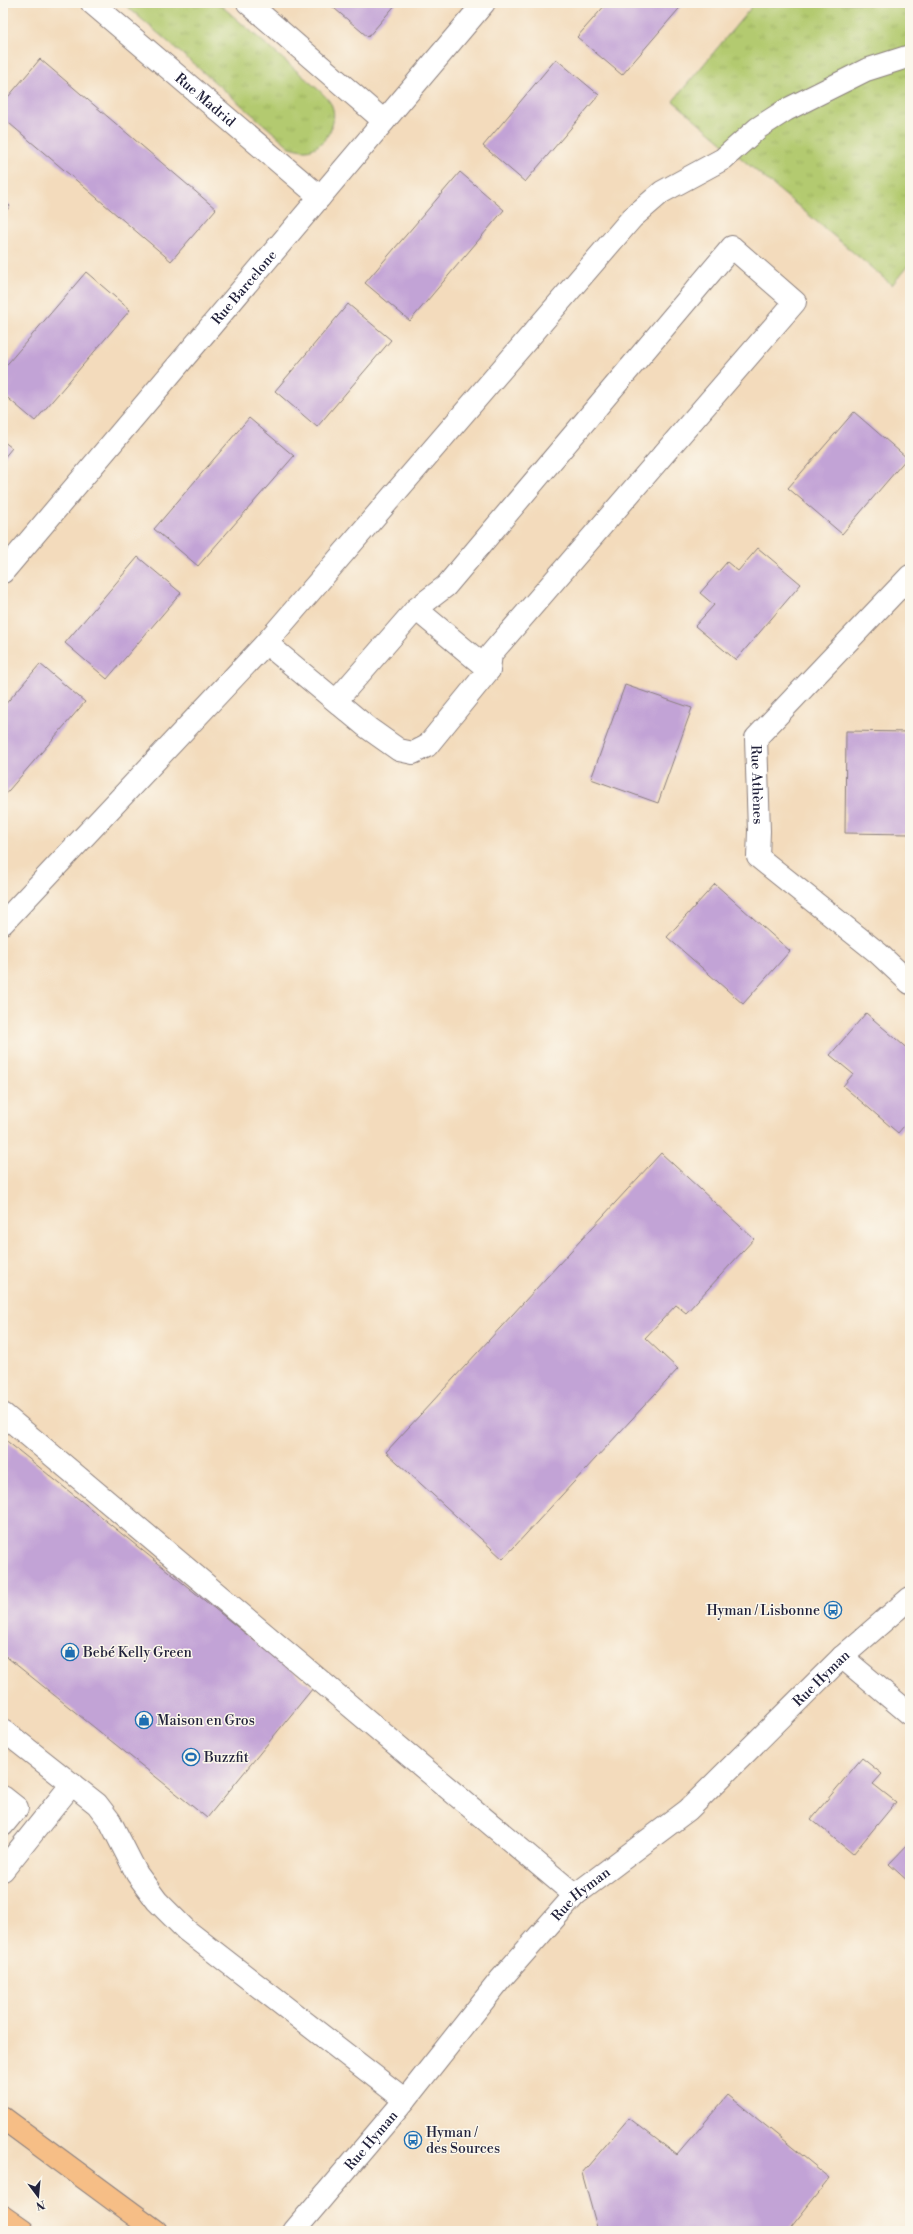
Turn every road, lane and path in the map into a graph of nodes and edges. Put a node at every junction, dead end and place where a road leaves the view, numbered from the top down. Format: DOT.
graph roads {
  1 [pos="92,3"];
  2 [pos="248,3"];
  3 [pos="484,3"];
  4 [pos="910,56"];
  5 [pos="384,120"];
  6 [pos="320,197"];
  7 [pos="3,572"];
  8 [pos="910,576"];
  9 [pos="416,609"];
  10 [pos="266,643"];
  11 [pos="489,670"];
  12 [pos="336,701"];
  13 [pos="3,923"];
  14 [pos="910,983"];
  15 [pos="3,1414"];
  16 [pos="910,1598"];
  17 [pos="842,1657"];
  18 [pos="910,1714"];
  19 [pos="3,1730"];
  20 [pos="72,1784"];
  21 [pos="3,1797"];
  22 [pos="3,1825"];
  23 [pos="3,1870"];
  24 [pos="575,1896"];
  25 [pos="405,2100"];
  26 [pos="3,2118"];
  27 [pos="3,2217"];
  28 [pos="23,2231"];
  29 [pos="156,2231"];
  30 [pos="294,2231"];
  1 -- 6 [label="street, Rue Madrid"];
  2 -- 5 [label="street"];
  3 -- 5 [label="street, Rue Barcelone"];
  4 -- 10 [label="street"];
  5 -- 6 [label="street, Rue Barcelone"];
  6 -- 7 [label="street, Rue Barcelone"];
  8 -- 14 [label="street, Rue Athènes"];
  9 -- 11 [label="street"];
  9 -- 11 [label="street"];
  9 -- 12 [label="street"];
  10 -- 12 [label="street"];
  10 -- 13 [label="street"];
  11 -- 12 [label="street"];
  15 -- 24 [label="street"];
  16 -- 17 [label="street, Rue Hyman"];
  17 -- 18 [label="street"];
  17 -- 24 [label="street, Rue Hyman"];
  19 -- 20 [label="street"];
  20 -- 23 [label="street"];
  20 -- 25 [label="street"];
  21 -- 22 [label="street"];
  24 -- 25 [label="street, Rue Hyman"];
  25 -- 30 [label="street, Rue Hyman"];
  26 -- 29 [label="main road"];
  27 -- 28 [label="main road"];
}
